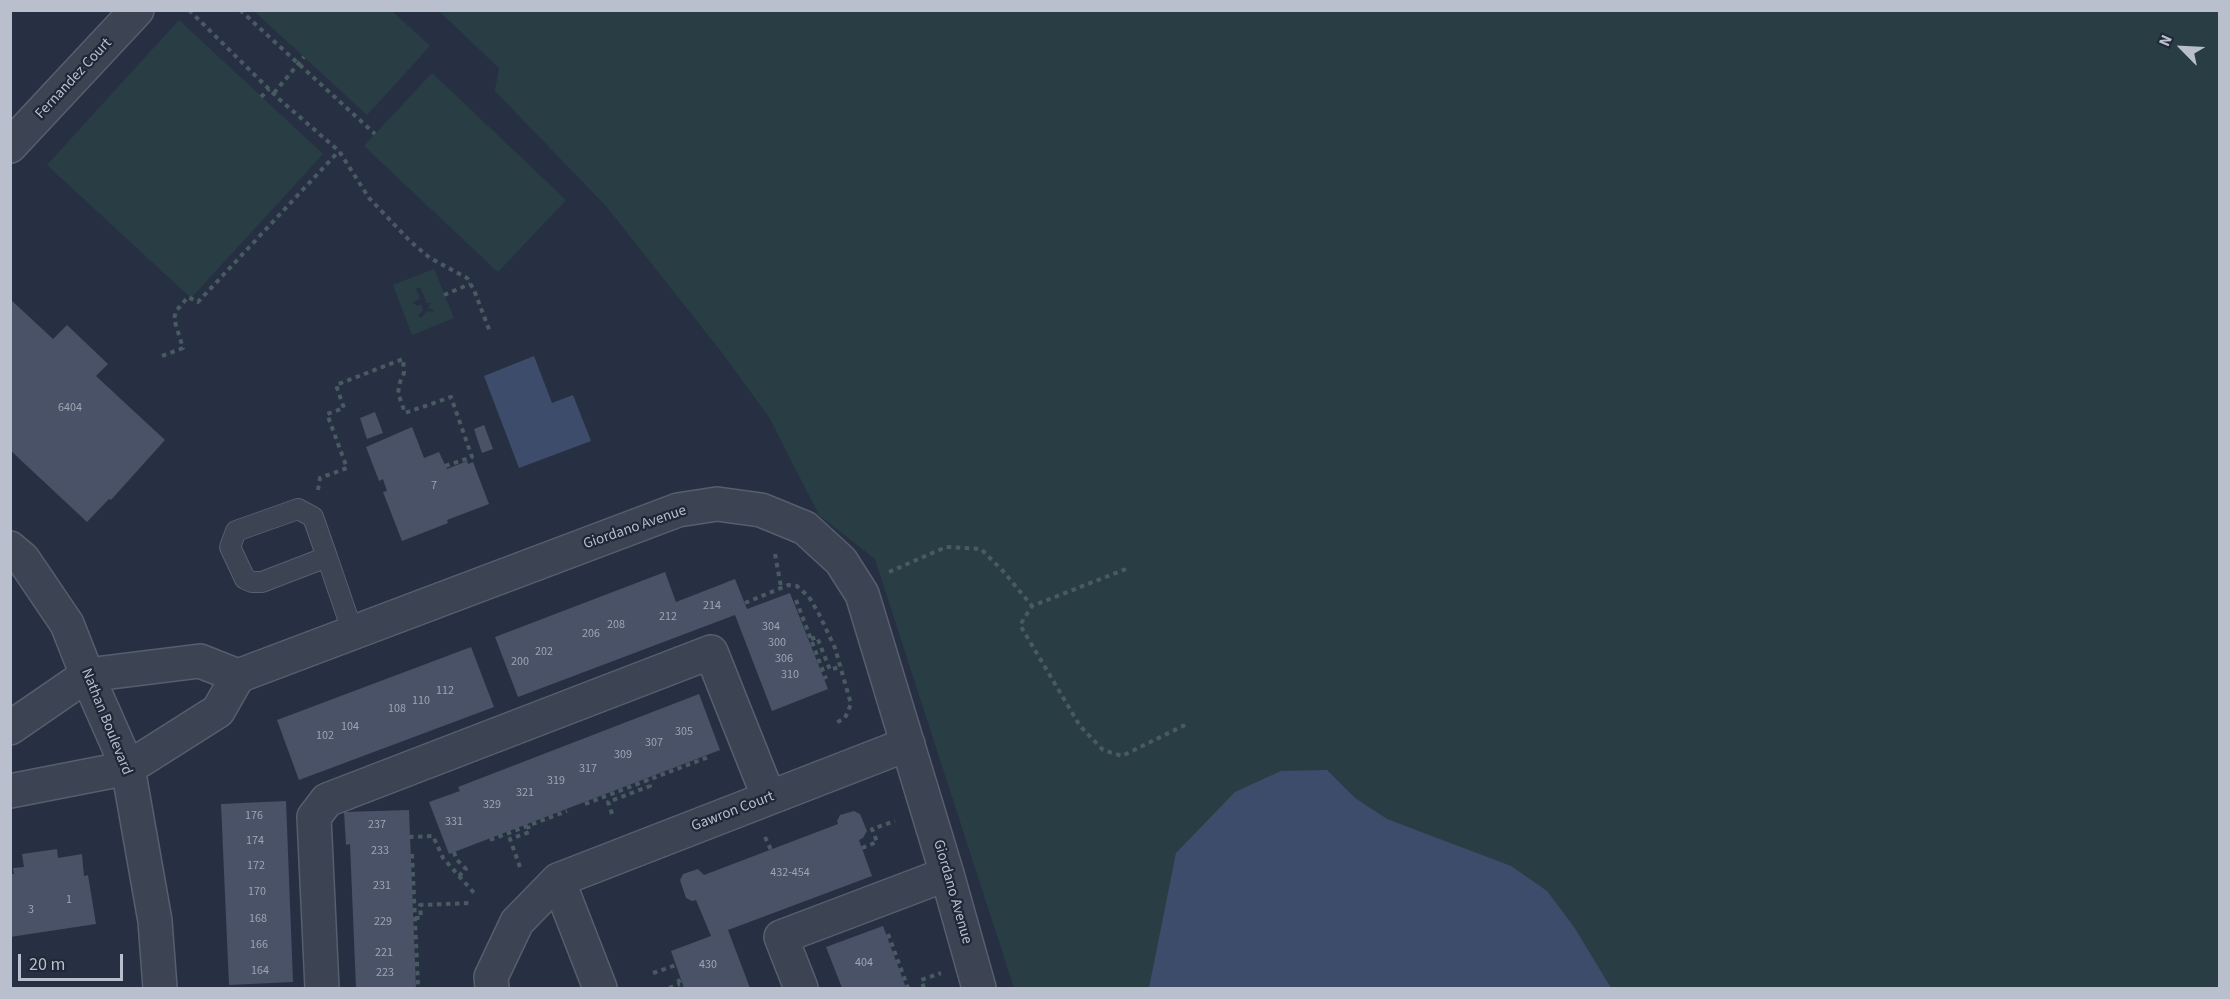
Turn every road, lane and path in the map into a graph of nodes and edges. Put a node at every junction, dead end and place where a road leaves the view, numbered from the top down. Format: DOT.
graph roads {
  1 [pos="137,10"];
  2 [pos="189,10"];
  3 [pos="240,10"];
  4 [pos="304,57"];
  5 [pos="299,64"];
  6 [pos="269,88"];
  7 [pos="274,93"];
  8 [pos="261,97"];
  9 [pos="375,134"];
  10 [pos="10,146"];
  11 [pos="339,151"];
  12 [pos="470,284"];
  13 [pos="444,295"];
  14 [pos="490,332"];
  15 [pos="162,356"];
  16 [pos="445,466"];
  17 [pos="313,517"];
  18 [pos="10,548"];
  19 [pos="775,553"];
  20 [pos="327,557"];
  21 [pos="1126,569"];
  22 [pos="857,586"];
  23 [pos="781,587"];
  24 [pos="745,603"];
  25 [pos="796,603"];
  26 [pos="1032,606"];
  27 [pos="352,633"];
  28 [pos="811,639"];
  29 [pos="842,666"];
  30 [pos="87,675"];
  31 [pos="238,676"];
  32 [pos="824,677"];
  33 [pos="834,724"];
  34 [pos="1186,724"];
  35 [pos="10,728"];
  36 [pos="908,744"];
  37 [pos="708,756"];
  38 [pos="128,768"];
  39 [pos="647,780"];
  40 [pos="10,791"];
  41 [pos="769,798"];
  42 [pos="585,804"];
  43 [pos="564,811"];
  44 [pos="612,814"];
  45 [pos="904,818"];
  46 [pos="528,826"];
  47 [pos="764,833"];
  48 [pos="409,837"];
  49 [pos="492,839"];
  50 [pos="862,848"];
  51 [pos="771,850"];
  52 [pos="454,852"];
  53 [pos="412,856"];
  54 [pos="520,867"];
  55 [pos="947,874"];
  56 [pos="459,876"];
  57 [pos="558,880"];
  58 [pos="475,894"];
  59 [pos="471,903"];
  60 [pos="415,918"];
  61 [pos="888,934"];
  62 [pos="676,964"];
  63 [pos="950,969"];
  64 [pos="653,973"];
  65 [pos="417,983"];
  66 [pos="681,984"];
  67 [pos="160,988"];
  68 [pos="322,988"];
  69 [pos="492,988"];
  70 [pos="600,988"];
  71 [pos="669,988"];
  72 [pos="801,988"];
  73 [pos="907,988"];
  74 [pos="924,988"];
  75 [pos="979,988"];
  1 -- 10 [label="street, Fernandez Court"];
  2 -- 6 [label="path"];
  3 -- 5 [label="path"];
  4 -- 5 [label="path"];
  5 -- 7 [label="path"];
  5 -- 9 [label="path"];
  6 -- 7 [label="path"];
  6 -- 8 [label="path"];
  7 -- 11 [label="path"];
  11 -- 12 [label="path"];
  11 -- 15 [label="path"];
  12 -- 13 [label="path"];
  12 -- 14 [label="path"];
  16 -- 17 [label="path"];
  17 -- 20 [label="lane"];
  17 -- 20 [label="lane"];
  18 -- 30 [label="street, Nathan Boulevard"];
  19 -- 23 [label="path"];
  20 -- 27 [label="lane"];
  21 -- 26 [label="path"];
  22 -- 26 [label="path"];
  22 -- 27 [label="street, Giordano Avenue"];
  22 -- 36 [label="street, Giordano Avenue"];
  23 -- 24 [label="path"];
  23 -- 29 [label="path"];
  25 -- 28 [label="path"];
  26 -- 34 [label="path"];
  27 -- 31 [label="street, Giordano Avenue"];
  28 -- 29 [label="path"];
  28 -- 32 [label="path"];
  29 -- 33 [label="path"];
  30 -- 31 [label="street"];
  30 -- 35 [label="street"];
  30 -- 38 [label="street, Nathan Boulevard"];
  31 -- 38 [label="street"];
  36 -- 41 [label="street, Gawron Court"];
  36 -- 55 [label="street, Giordano Avenue"];
  37 -- 39 [label="path"];
  38 -- 40 [label="street"];
  38 -- 67 [label="street, Nathan Boulevard"];
  39 -- 42 [label="path"];
  39 -- 44 [label="path"];
  41 -- 57 [label="street, Gawron Court"];
  41 -- 68 [label="street"];
  43 -- 46 [label="path"];
  45 -- 50 [label="path"];
  46 -- 49 [label="path"];
  46 -- 54 [label="path"];
  47 -- 51 [label="path"];
  48 -- 56 [label="path"];
  52 -- 56 [label="path"];
  53 -- 60 [label="path"];
  55 -- 72 [label="street"];
  55 -- 75 [label="street, Giordano Avenue"];
  56 -- 58 [label="path"];
  57 -- 69 [label="street, Gawron Court"];
  57 -- 70 [label="street"];
  59 -- 60 [label="path"];
  60 -- 65 [label="path"];
  61 -- 73 [label="path"];
  62 -- 64 [label="path"];
  63 -- 74 [label="path"];
  66 -- 71 [label="path"];
}
